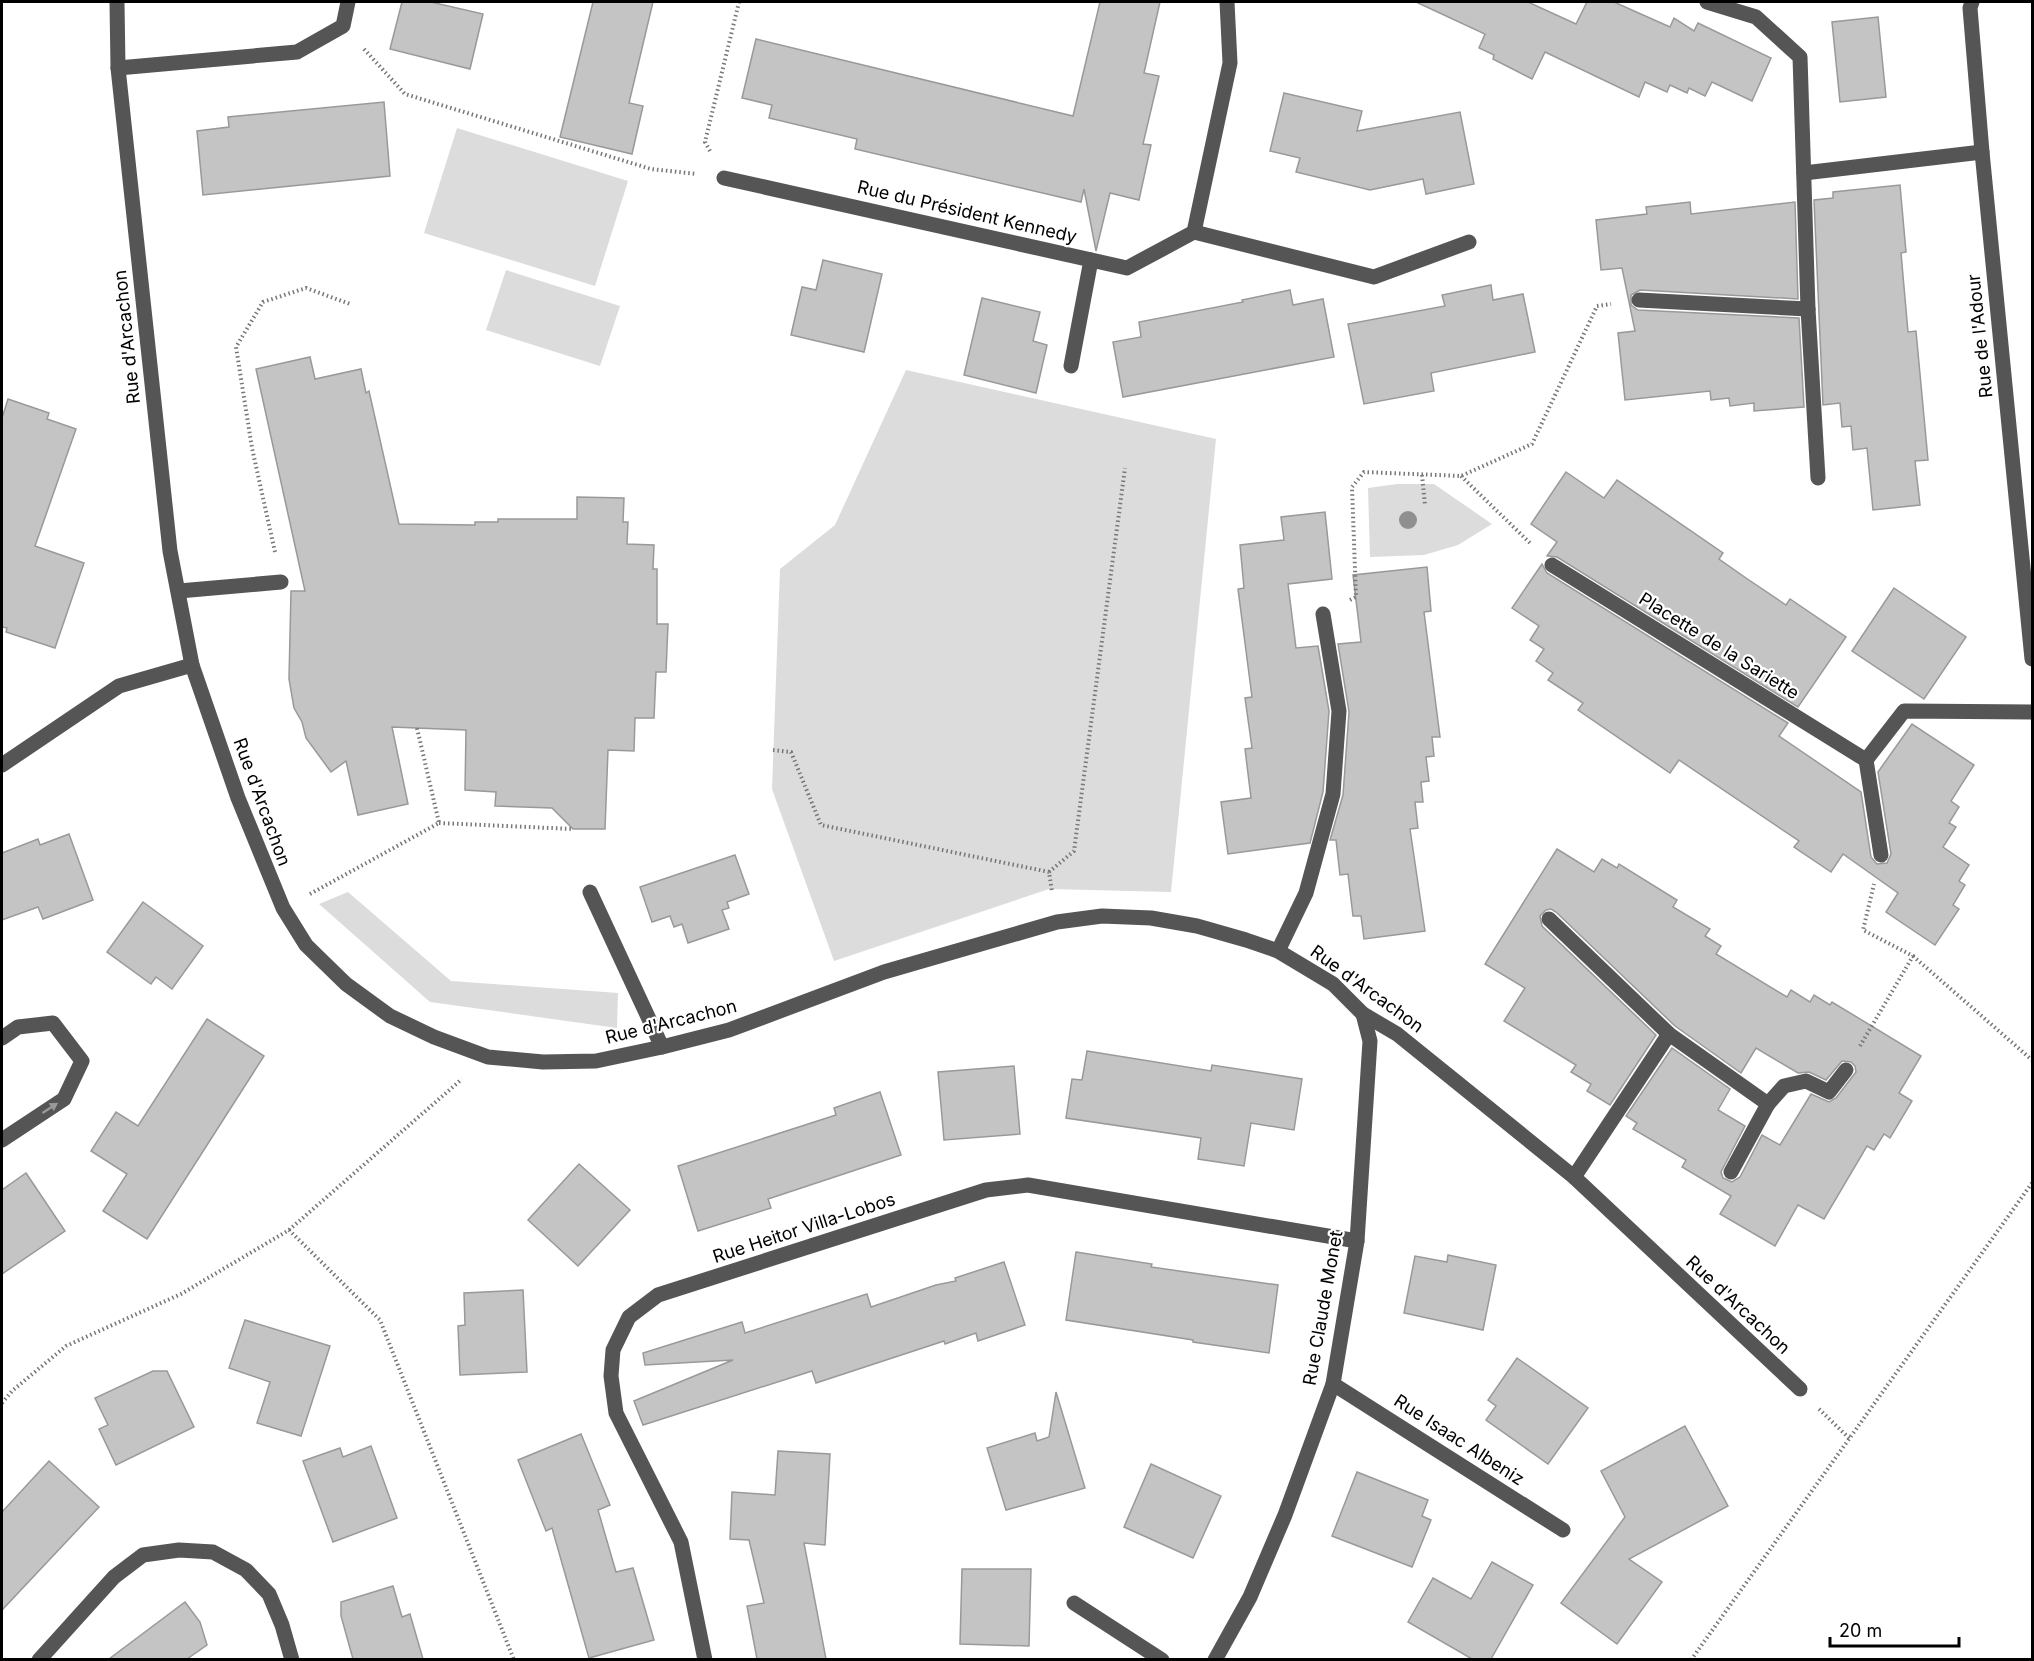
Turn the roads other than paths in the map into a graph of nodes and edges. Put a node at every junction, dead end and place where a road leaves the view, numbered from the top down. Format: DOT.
graph roads {
  1 [pos="117,2"];
  2 [pos="348,2"];
  3 [pos="1227,2"];
  4 [pos="1707,2"];
  5 [pos="1969,4"];
  6 [pos="118,68"];
  7 [pos="1982,152"];
  8 [pos="1804,173"];
  9 [pos="724,178"];
  10 [pos="1194,232"];
  11 [pos="1469,242"];
  12 [pos="1091,260"];
  13 [pos="1639,300"];
  14 [pos="1808,309"];
  15 [pos="1071,366"];
  16 [pos="1818,478"];
  17 [pos="2026,529"];
  18 [pos="1552,565"];
  19 [pos="281,582"];
  20 [pos="179,591"];
  21 [pos="1323,614"];
  22 [pos="2032,659"];
  23 [pos="192,664"];
  24 [pos="2032,711"];
  25 [pos="1866,760"];
  26 [pos="2,765"];
  27 [pos="1881,855"];
  28 [pos="590,892"];
  29 [pos="1549,919"];
  30 [pos="1278,951"];
  31 [pos="1363,1014"];
  32 [pos="1669,1034"];
  33 [pos="2,1038"];
  34 [pos="662,1047"];
  35 [pos="1846,1070"];
  36 [pos="1768,1104"];
  37 [pos="2,1140"];
  38 [pos="1731,1172"];
  39 [pos="1574,1177"];
  40 [pos="1357,1241"];
  41 [pos="1333,1384"];
  42 [pos="1800,1389"];
  43 [pos="1563,1530"];
  44 [pos="1074,1603"];
  45 [pos="39,1659"];
  46 [pos="292,1659"];
  47 [pos="705,1659"];
  48 [pos="1162,1659"];
  49 [pos="1215,1659"];
  1 -- 6 [label="street, Rue d'Arcachon"];
  2 -- 6 [label="street"];
  3 -- 10 [label="street"];
  4 -- 8 [label="street"];
  5 -- 7 [label="street, Rue de l'Adour"];
  6 -- 20 [label="street, Rue d'Arcachon"];
  7 -- 8 [label="street"];
  7 -- 17 [label="street, Rue de l'Adour"];
  8 -- 14 [label="street"];
  9 -- 12 [label="street, Rue du Président Kennedy"];
  10 -- 11 [label="street"];
  10 -- 12 [label="street, Rue du Président Kennedy"];
  12 -- 15 [label="street"];
  13 -- 14 [label="street"];
  14 -- 16 [label="street"];
  17 -- 22 [label="street, Rue de l'Adour"];
  18 -- 25 [label="street, Placette de la Sariette"];
  19 -- 20 [label="street"];
  20 -- 23 [label="street, Rue d'Arcachon"];
  21 -- 30 [label="street"];
  23 -- 26 [label="street"];
  23 -- 34 [label="street, Rue d'Arcachon"];
  24 -- 25 [label="street"];
  25 -- 27 [label="street"];
  28 -- 34 [label="street"];
  29 -- 32 [label="street"];
  30 -- 31 [label="street, Rue d'Arcachon"];
  30 -- 34 [label="street, Rue d'Arcachon"];
  31 -- 39 [label="street, Rue d'Arcachon"];
  31 -- 40 [label="street, Rue Claude Monet"];
  32 -- 36 [label="street"];
  32 -- 39 [label="street"];
  37 -- 33 [label="street, one-way"];
  35 -- 36 [label="street"];
  36 -- 38 [label="street"];
  39 -- 42 [label="street, Rue d'Arcachon"];
  40 -- 41 [label="street, Rue Claude Monet"];
  40 -- 47 [label="street, Rue Heitor Villa-Lobos"];
  41 -- 43 [label="street, Rue Isaac Albeniz"];
  41 -- 49 [label="street, Rue Claude Monet"];
  44 -- 48 [label="street"];
  45 -- 46 [label="street"];
}
